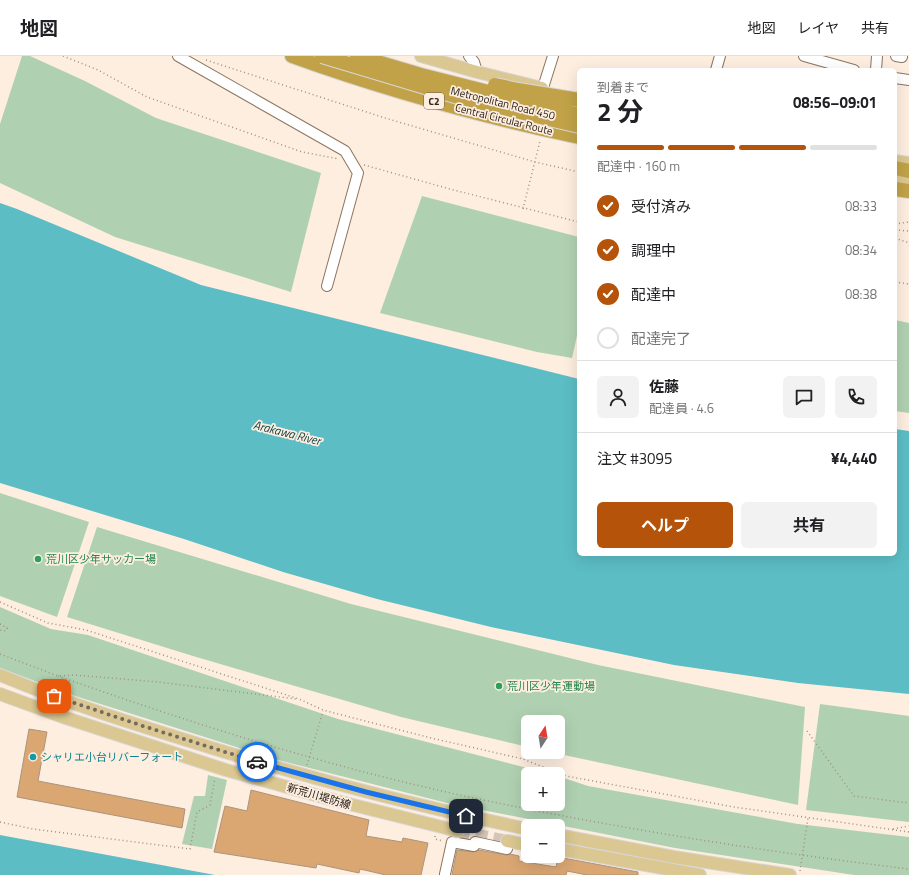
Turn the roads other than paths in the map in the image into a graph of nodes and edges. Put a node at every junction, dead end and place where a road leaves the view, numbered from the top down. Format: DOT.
graph roads {
  1 [pos="178,56"];
  2 [pos="292,56"];
  3 [pos="309,56"];
  4 [pos="322,56"];
  5 [pos="336,56"];
  6 [pos="357,56"];
  7 [pos="389,56"];
  8 [pos="421,56"];
  9 [pos="469,56"];
  10 [pos="553,56"];
  11 [pos="720,56"];
  12 [pos="804,56"];
  13 [pos="877,56"];
  14 [pos="717,68"];
  15 [pos="847,68"];
  16 [pos="876,68"];
  17 [pos="477,72"];
  18 [pos="897,78"];
  19 [pos="909,80"];
  20 [pos="542,88"];
  21 [pos="577,96"];
  22 [pos="577,100"];
  23 [pos="536,111"];
  24 [pos="577,114"];
  25 [pos="577,121"];
  26 [pos="577,126"];
  27 [pos="577,137"];
  28 [pos="897,160"];
  29 [pos="909,163"];
  30 [pos="897,169"];
  31 [pos="897,172"];
  32 [pos="909,172"];
  33 [pos="897,179"];
  34 [pos="909,181"];
  35 [pos="897,189"];
  36 [pos="909,191"];
  37 [pos="327,286"];
  38 [pos="0,675"];
  39 [pos="0,694"];
  40 [pos="521,827"];
  41 [pos="458,831"];
  42 [pos="565,836"];
  43 [pos="521,844"];
  44 [pos="507,845"];
  45 [pos="565,850"];
  46 [pos="445,874"];
  47 [pos="700,875"];
  48 [pos="790,875"];
  1 -- 37 [label="street"];
  2 -- 27 [label="highway, Central Circular Route / C2"];
  3 -- 23 [label="main road"];
  4 -- 26 [label="highway, bridge"];
  5 -- 23 [label="main road, Metropolitan Road 450"];
  6 -- 24 [label="highway, Central Circular Route / C2, bridge"];
  7 -- 22 [label="highway, bridge"];
  8 -- 17 [label="main road"];
  9 -- 17 [label="street"];
  10 -- 20 [label="street"];
  11 -- 14 [label="street"];
  12 -- 15 [label="street"];
  13 -- 16 [label="street"];
  17 -- 20 [label="main road"];
  18 -- 19 [label="street"];
  20 -- 21 [label="main road"];
  20 -- 23 [label="street"];
  23 -- 25 [label="main road, Metropolitan Road 450"];
  28 -- 29 [label="main road"];
  30 -- 32 [label="highway"];
  31 -- 32 [label="highway"];
  33 -- 34 [label="main road"];
  35 -- 36 [label="highway"];
  38 -- 40 [label="main road"];
  39 -- 41 [label="main road, 新荒川堤防線"];
  42 -- 48 [label="main road"];
  43 -- 44 [label="main road"];
  44 -- 46 [label="street"];
  45 -- 47 [label="main road"];
}
